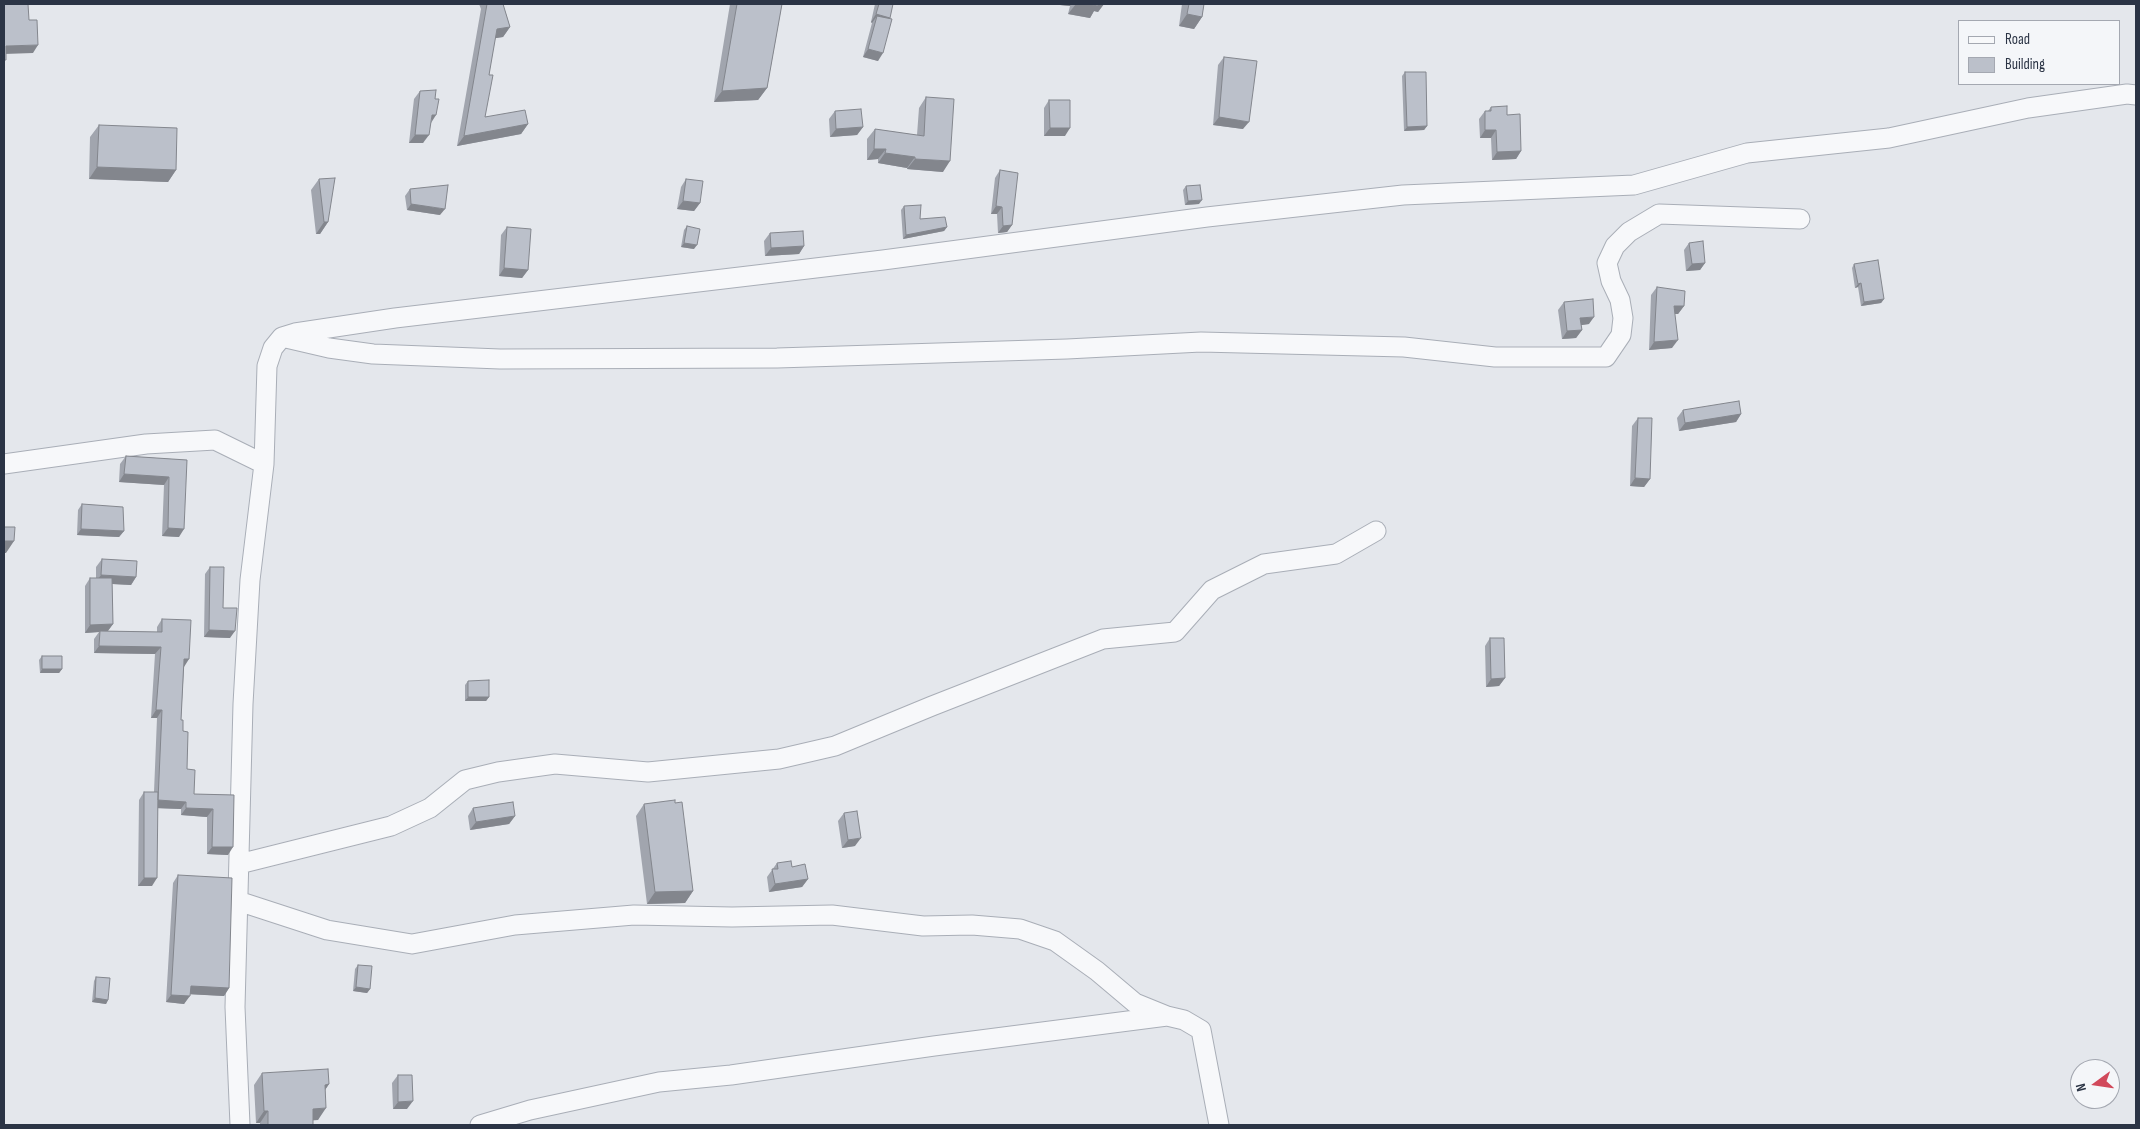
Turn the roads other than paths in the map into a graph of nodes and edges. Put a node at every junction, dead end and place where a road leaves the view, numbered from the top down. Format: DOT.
graph roads {
  1 [pos="2136,95"];
  2 [pos="1800,219"];
  3 [pos="282,337"];
  4 [pos="4,464"];
  5 [pos="264,464"];
  6 [pos="1376,531"];
  7 [pos="239,864"];
  8 [pos="238,902"];
  9 [pos="1167,1016"];
  10 [pos="240,1125"];
  11 [pos="480,1125"];
  12 [pos="1219,1125"];
  1 -- 3 [label="street"];
  2 -- 3 [label="street"];
  3 -- 5 [label="street"];
  4 -- 5 [label="street"];
  5 -- 7 [label="street"];
  6 -- 7 [label="street"];
  7 -- 8 [label="street"];
  8 -- 9 [label="street"];
  8 -- 10 [label="street"];
  9 -- 11 [label="street"];
  9 -- 12 [label="street"];
}
